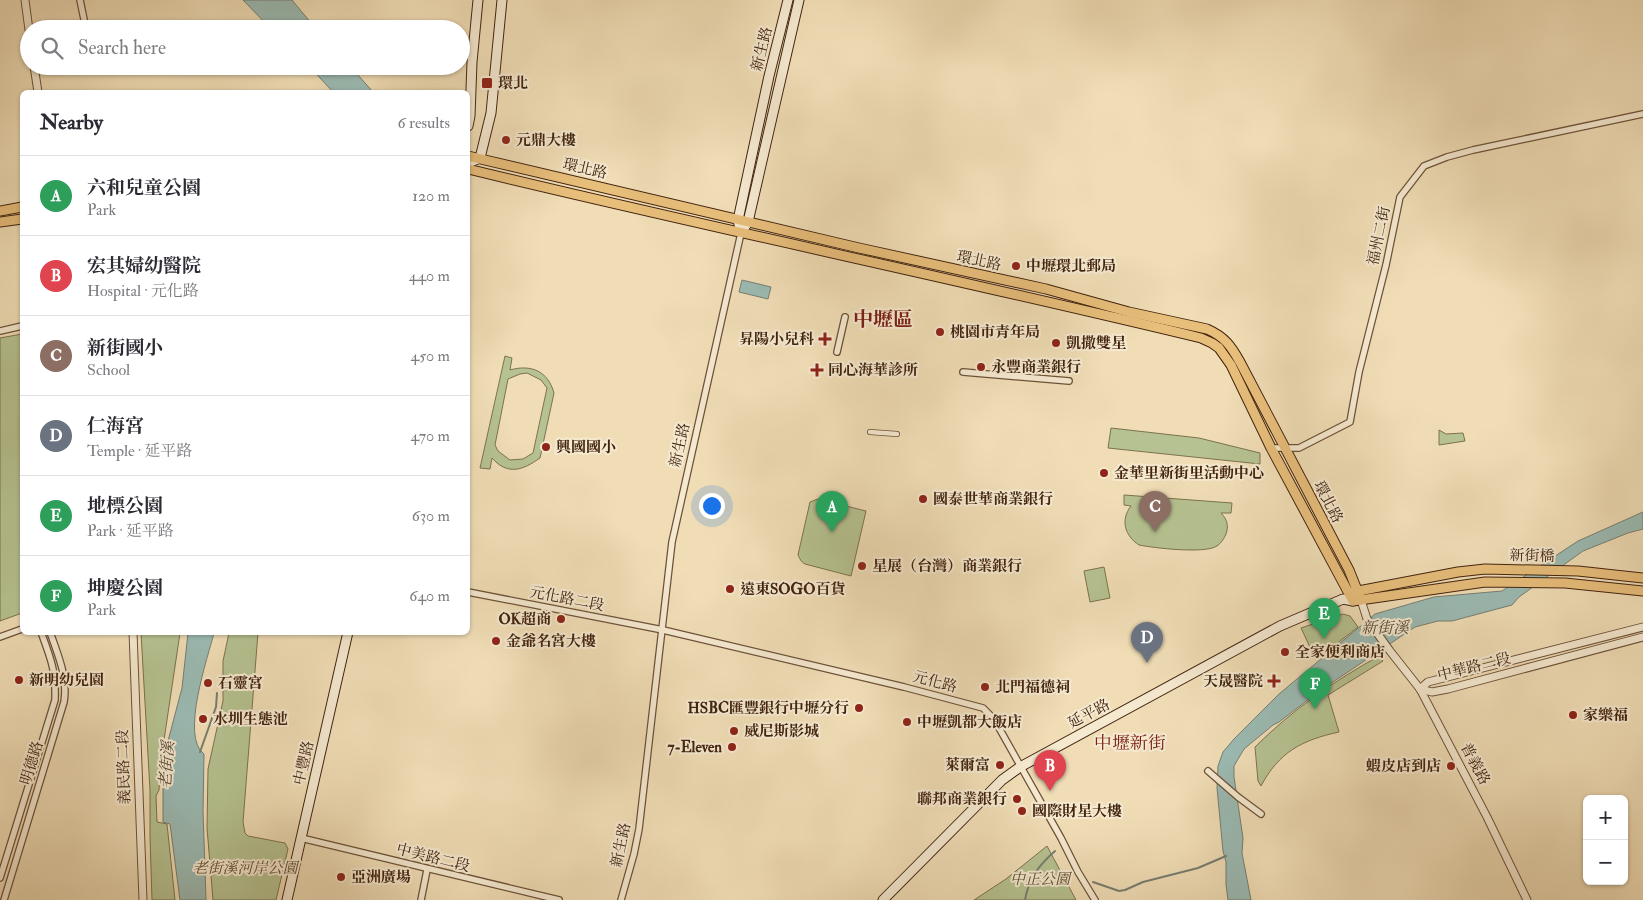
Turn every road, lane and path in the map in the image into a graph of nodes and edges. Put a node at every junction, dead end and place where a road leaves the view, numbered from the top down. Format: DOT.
graph roads {
  1 [pos="25,0"];
  2 [pos="80,0"];
  3 [pos="478,0"];
  4 [pos="502,0"];
  5 [pos="788,0"];
  6 [pos="799,0"];
  7 [pos="28,20"];
  8 [pos="84,20"];
  9 [pos="35,75"];
  10 [pos="38,90"];
  11 [pos="1643,114"];
  12 [pos="470,116"];
  13 [pos="470,156"];
  14 [pos="480,158"];
  15 [pos="470,162"];
  16 [pos="470,169"];
  17 [pos="20,207"];
  18 [pos="0,210"];
  19 [pos="20,219"];
  20 [pos="738,220"];
  21 [pos="0,222"];
  22 [pos="748,222"];
  23 [pos="741,233"];
  24 [pos="860,248"];
  25 [pos="857,259"];
  26 [pos="981,275"];
  27 [pos="978,287"];
  28 [pos="845,317"];
  29 [pos="20,326"];
  30 [pos="0,331"];
  31 [pos="837,352"];
  32 [pos="963,372"];
  33 [pos="1069,381"];
  34 [pos="870,432"];
  35 [pos="897,434"];
  36 [pos="1271,448"];
  37 [pos="1286,448"];
  38 [pos="1485,569"];
  39 [pos="1643,578"];
  40 [pos="1485,582"];
  41 [pos="1643,591"];
  42 [pos="470,592"];
  43 [pos="1354,599"];
  44 [pos="1643,627"];
  45 [pos="20,630"];
  46 [pos="663,630"];
  47 [pos="42,635"];
  48 [pos="51,635"];
  49 [pos="133,635"];
  50 [pos="347,635"];
  51 [pos="0,637"];
  52 [pos="1643,637"];
  53 [pos="1420,689"];
  54 [pos="1020,767"];
  55 [pos="1208,771"];
  56 [pos="1261,814"];
  57 [pos="301,838"];
  58 [pos="427,870"];
  59 [pos="0,878"];
  60 [pos="4,900"];
  61 [pos="143,900"];
  62 [pos="287,900"];
  63 [pos="421,900"];
  64 [pos="559,900"];
  65 [pos="621,900"];
  66 [pos="883,900"];
  67 [pos="1095,900"];
  68 [pos="1527,900"];
  1 -- 7 [label="street"];
  2 -- 8 [label="street"];
  3 -- 12 [label="main road"];
  4 -- 14 [label="main road"];
  5 -- 20 [label="main road, 新生路"];
  6 -- 22 [label="main road"];
  9 -- 10 [label="street"];
  11 -- 37 [label="street, 福州二街"];
  13 -- 14 [label="main road, 環北路"];
  14 -- 15 [label="main road"];
  14 -- 20 [label="main road, 環北路"];
  16 -- 23 [label="main road, 環北路"];
  17 -- 18 [label="main road"];
  19 -- 21 [label="main road"];
  20 -- 22 [label="main road, 環北路"];
  20 -- 23 [label="main road, 新生路"];
  22 -- 23 [label="main road"];
  22 -- 24 [label="main road, 環北路"];
  23 -- 25 [label="main road, 環北路"];
  23 -- 46 [label="street, 新生路"];
  24 -- 25 [label="street"];
  24 -- 26 [label="main road, 環北路"];
  25 -- 27 [label="main road, 環北路"];
  26 -- 27 [label="street"];
  26 -- 37 [label="main road, 環北路"];
  27 -- 36 [label="main road, 環北路"];
  28 -- 31 [label="street"];
  29 -- 30 [label="street"];
  32 -- 33 [label="street"];
  34 -- 35 [label="street"];
  36 -- 37 [label="street"];
  36 -- 43 [label="main road, 環北路"];
  37 -- 43 [label="main road, 環北路"];
  38 -- 39 [label="main road, 新街橋"];
  38 -- 43 [label="main road, 延平路"];
  40 -- 41 [label="main road, 新街橋"];
  40 -- 43 [label="main road, 延平路"];
  42 -- 46 [label="street, 元化路二段"];
  43 -- 53 [label="street, 普義路"];
  43 -- 54 [label="main road, 延平路"];
  44 -- 53 [label="street, 中華路二段"];
  45 -- 51 [label="street"];
  46 -- 54 [label="street, 元化路"];
  46 -- 65 [label="street, 新生路"];
  47 -- 59 [label="street, 明德路"];
  48 -- 60 [label="street, 明德路"];
  49 -- 61 [label="street, 義民路二段"];
  50 -- 57 [label="main road, 中豐路"];
  52 -- 53 [label="street, 中華路二段"];
  53 -- 68 [label="street, 普義路"];
  54 -- 66 [label="main road, 延平路"];
  54 -- 67 [label="street, 元化路"];
  55 -- 56 [label="street"];
  57 -- 58 [label="street, 中美路二段"];
  57 -- 62 [label="main road, 中豐路"];
  58 -- 63 [label="street"];
  58 -- 64 [label="street, 中美路二段"];
}
